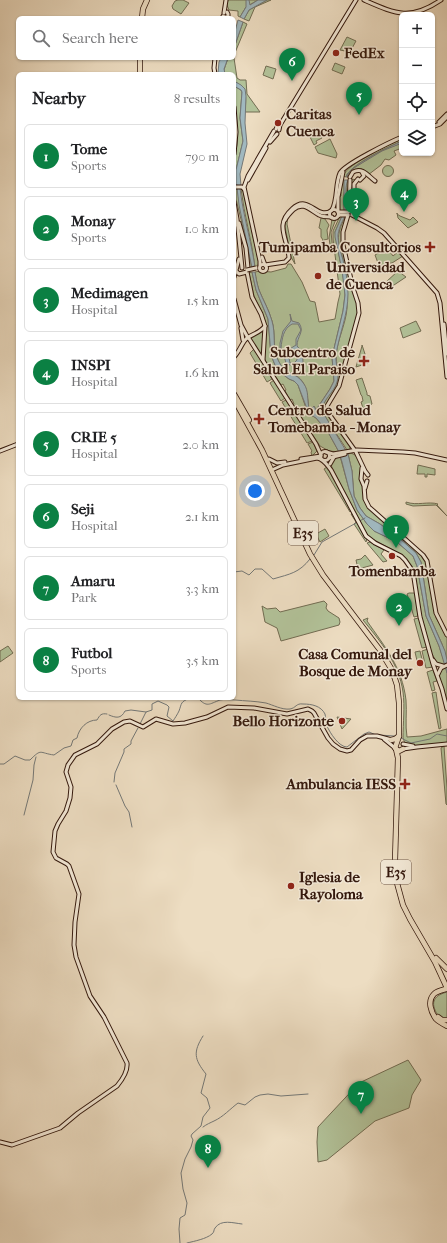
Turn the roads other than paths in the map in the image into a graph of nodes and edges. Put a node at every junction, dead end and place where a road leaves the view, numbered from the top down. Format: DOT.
graph roads {
  1 [pos="146,0"];
  2 [pos="354,0"];
  3 [pos="364,0"];
  4 [pos="369,0"];
  5 [pos="438,0"];
  6 [pos="441,0"];
  7 [pos="226,1"];
  8 [pos="141,16"];
  9 [pos="225,16"];
  10 [pos="141,60"];
  11 [pos="215,60"];
  12 [pos="141,72"];
  13 [pos="215,72"];
  14 [pos="447,116"];
  15 [pos="435,125"];
  16 [pos="276,130"];
  17 [pos="399,138"];
  18 [pos="347,167"];
  19 [pos="351,179"];
  20 [pos="375,181"];
  21 [pos="236,186"];
  22 [pos="243,188"];
  23 [pos="354,206"];
  24 [pos="332,211"];
  25 [pos="236,213"];
  26 [pos="339,213"];
  27 [pos="350,214"];
  28 [pos="332,217"];
  29 [pos="237,219"];
  30 [pos="236,232"];
  31 [pos="266,266"];
  32 [pos="258,267"];
  33 [pos="242,268"];
  34 [pos="236,270"];
  35 [pos="248,272"];
  36 [pos="236,307"];
  37 [pos="436,312"];
  38 [pos="441,315"];
  39 [pos="239,318"];
  40 [pos="265,326"];
  41 [pos="249,337"];
  42 [pos="243,340"];
  43 [pos="236,352"];
  44 [pos="236,354"];
  45 [pos="447,356"];
  46 [pos="263,362"];
  47 [pos="447,377"];
  48 [pos="236,398"];
  49 [pos="236,403"];
  50 [pos="316,444"];
  51 [pos="16,445"];
  52 [pos="318,448"];
  53 [pos="0,451"];
  54 [pos="352,451"];
  55 [pos="326,452"];
  56 [pos="321,455"];
  57 [pos="336,455"];
  58 [pos="314,456"];
  59 [pos="269,458"];
  60 [pos="329,458"];
  61 [pos="323,460"];
  62 [pos="297,461"];
  63 [pos="447,461"];
  64 [pos="282,464"];
  65 [pos="330,464"];
  66 [pos="362,466"];
  67 [pos="274,469"];
  68 [pos="331,470"];
  69 [pos="368,475"];
  70 [pos="362,479"];
  71 [pos="368,481"];
  72 [pos="447,631"];
  73 [pos="371,635"];
  74 [pos="447,635"];
  75 [pos="429,647"];
  76 [pos="443,667"];
  77 [pos="438,676"];
  78 [pos="447,709"];
  79 [pos="399,736"];
  80 [pos="382,738"];
  81 [pos="391,740"];
  82 [pos="403,744"];
  83 [pos="447,744"];
  84 [pos="396,746"];
  85 [pos="417,747"];
  86 [pos="403,750"];
  87 [pos="399,812"];
  88 [pos="436,955"];
  89 [pos="447,969"];
  90 [pos="447,980"];
  91 [pos="447,989"];
  92 [pos="447,1020"];
  93 [pos="447,1026"];
  94 [pos="0,1142"];
  1 -- 8 [label="highway"];
  2 -- 16 [label="main road"];
  3 -- 6 [label="main road"];
  4 -- 5 [label="main road"];
  7 -- 9 [label="main road"];
  10 -- 12 [label="highway"];
  11 -- 13 [label="main road"];
  14 -- 15 [label="main road"];
  16 -- 22 [label="main road"];
  16 -- 31 [label="main road"];
  17 -- 18 [label="main road"];
  18 -- 24 [label="main road"];
  18 -- 26 [label="main road"];
  19 -- 20 [label="main road"];
  19 -- 23 [label="main road"];
  19 -- 23 [label="main road"];
  19 -- 27 [label="main road"];
  21 -- 22 [label="main road"];
  22 -- 32 [label="main road"];
  23 -- 27 [label="main road"];
  24 -- 26 [label="main road"];
  24 -- 28 [label="main road"];
  24 -- 31 [label="main road"];
  25 -- 29 [label="main road"];
  26 -- 27 [label="main road"];
  26 -- 28 [label="main road"];
  27 -- 38 [label="main road"];
  27 -- 45 [label="main road"];
  27 -- 54 [label="main road"];
  28 -- 31 [label="main road"];
  29 -- 33 [label="main road"];
  29 -- 35 [label="main road"];
  30 -- 34 [label="main road"];
  31 -- 32 [label="main road"];
  31 -- 32 [label="main road"];
  32 -- 35 [label="main road, bridge"];
  33 -- 34 [label="main road"];
  33 -- 35 [label="main road"];
  34 -- 35 [label="main road"];
  35 -- 40 [label="main road"];
  36 -- 39 [label="main road"];
  37 -- 38 [label="main road"];
  38 -- 47 [label="main road"];
  39 -- 41 [label="main road"];
  39 -- 42 [label="main road"];
  40 -- 41 [label="main road"];
  40 -- 46 [label="main road"];
  41 -- 42 [label="main road"];
  41 -- 44 [label="main road"];
  41 -- 46 [label="main road"];
  42 -- 43 [label="main road"];
  46 -- 50 [label="main road"];
  48 -- 59 [label="highway, E35"];
  49 -- 73 [label="highway, E35"];
  50 -- 52 [label="main road"];
  50 -- 55 [label="main road"];
  51 -- 53 [label="main road"];
  52 -- 56 [label="main road"];
  52 -- 58 [label="main road"];
  54 -- 57 [label="main road"];
  54 -- 63 [label="main road"];
  54 -- 66 [label="main road"];
  55 -- 56 [label="main road"];
  55 -- 57 [label="main road"];
  55 -- 60 [label="main road"];
  56 -- 58 [label="main road"];
  56 -- 61 [label="main road"];
  57 -- 60 [label="main road"];
  57 -- 65 [label="main road"];
  58 -- 62 [label="main road"];
  59 -- 64 [label="main road"];
  59 -- 67 [label="highway, E35"];
  60 -- 61 [label="main road"];
  60 -- 65 [label="main road"];
  61 -- 62 [label="main road"];
  61 -- 68 [label="main road"];
  62 -- 64 [label="main road"];
  64 -- 67 [label="main road"];
  65 -- 68 [label="main road"];
  66 -- 69 [label="main road"];
  66 -- 70 [label="main road"];
  67 -- 73 [label="highway, E35"];
  68 -- 75 [label="main road"];
  69 -- 70 [label="main road"];
  69 -- 71 [label="main road"];
  70 -- 71 [label="main road"];
  70 -- 74 [label="main road"];
  71 -- 72 [label="main road"];
  73 -- 79 [label="highway, E35"];
  75 -- 76 [label="main road"];
  75 -- 77 [label="main road"];
  76 -- 77 [label="main road"];
  77 -- 78 [label="main road"];
  79 -- 81 [label="highway"];
  79 -- 84 [label="highway, E35"];
  80 -- 81 [label="main road"];
  80 -- 84 [label="main road"];
  80 -- 94 [label="main road"];
  81 -- 84 [label="main road"];
  82 -- 85 [label="main road"];
  83 -- 85 [label="main road"];
  84 -- 86 [label="highway"];
  84 -- 91 [label="highway, E35"];
  85 -- 86 [label="main road"];
  87 -- 88 [label="highway, E35"];
  88 -- 89 [label="highway"];
  88 -- 90 [label="highway, E35"];
  91 -- 92 [label="highway"];
  91 -- 93 [label="highway"];
}
